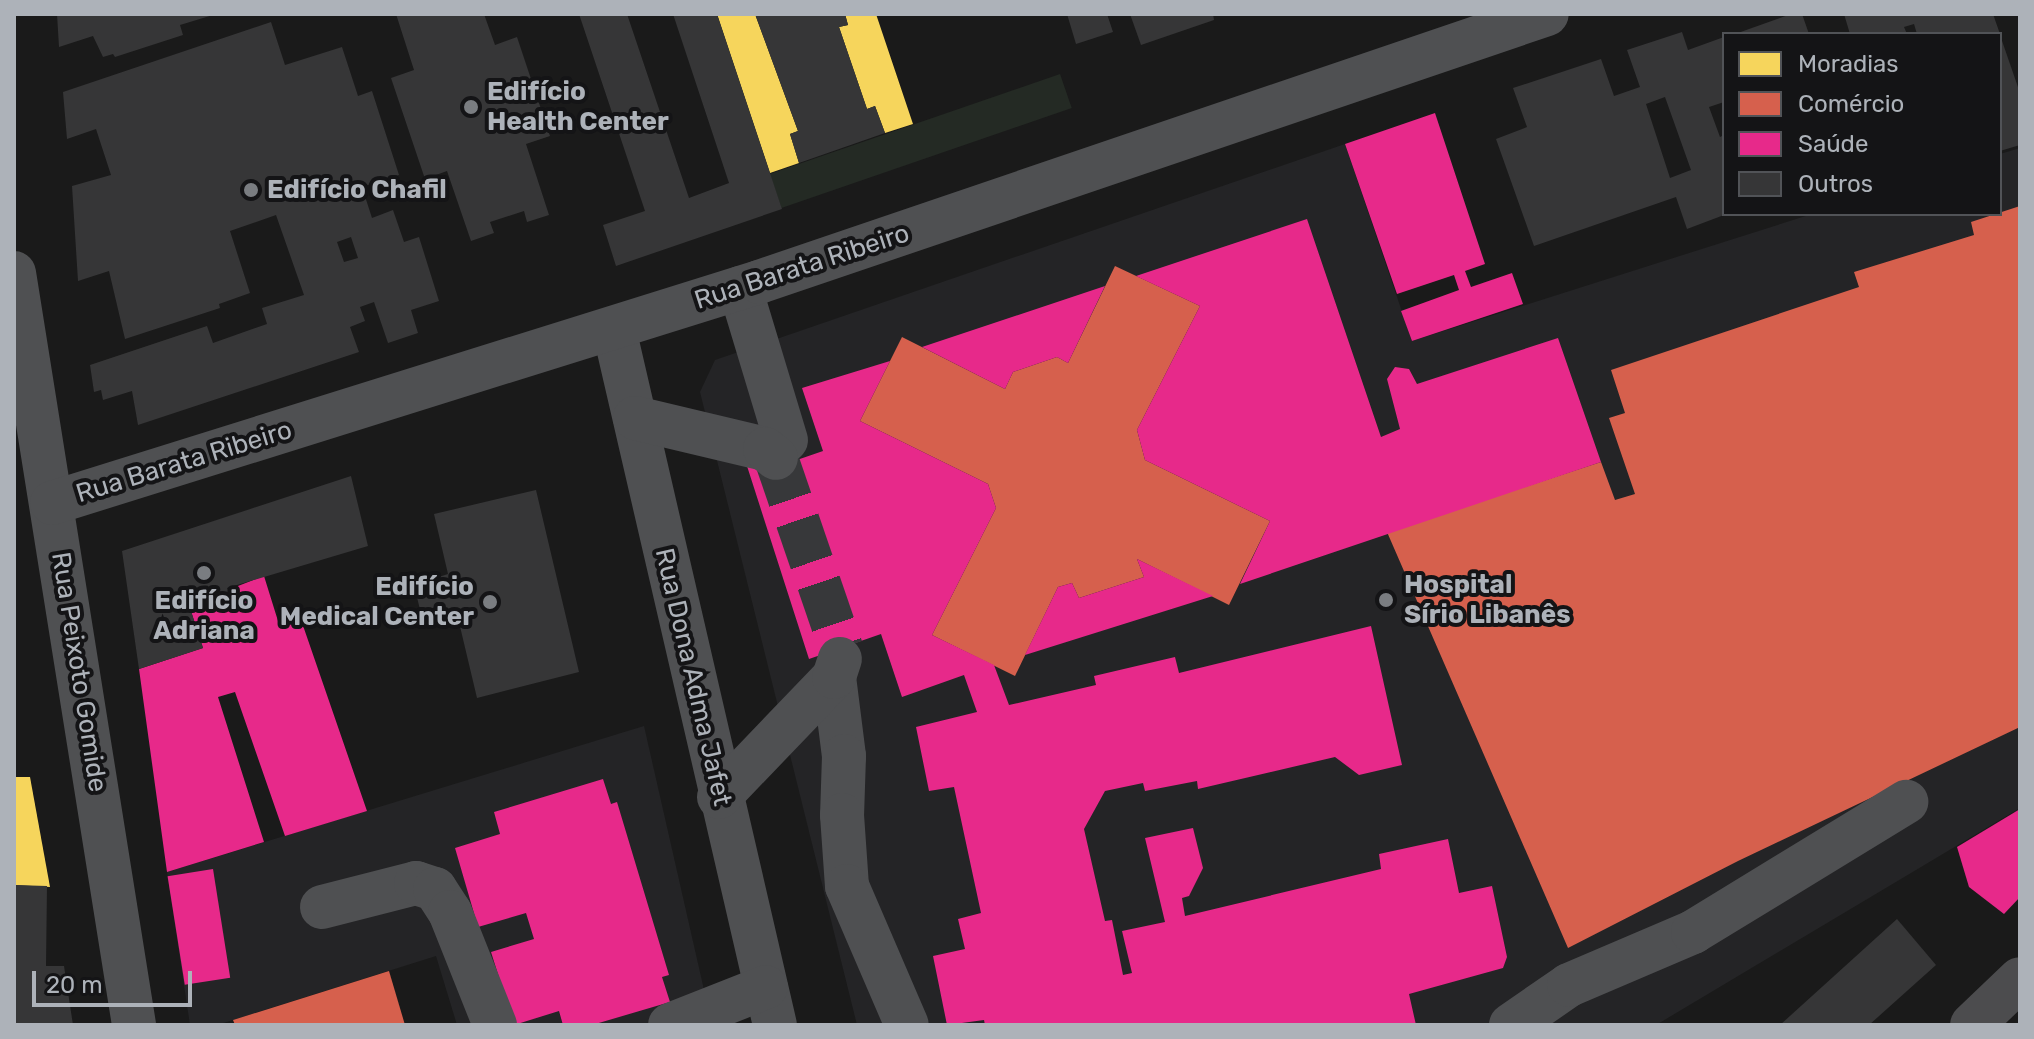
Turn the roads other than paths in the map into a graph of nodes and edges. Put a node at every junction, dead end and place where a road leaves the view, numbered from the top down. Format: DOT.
graph roads {
  1 [pos="1547,14"];
  2 [pos="14,273"];
  3 [pos="740,288"];
  4 [pos="614,329"];
  5 [pos="635,418"];
  6 [pos="52,503"];
  7 [pos="719,797"];
  8 [pos="1906,802"];
  9 [pos="322,907"];
  10 [pos="2020,979"];
  11 [pos="770,1006"];
  12 [pos="134,1025"];
  13 [pos="495,1025"];
  14 [pos="670,1025"];
  15 [pos="907,1025"];
  16 [pos="1511,1025"];
  17 [pos="1972,1025"];
  1 -- 3 [label="street, Rua Barata Ribeiro"];
  2 -- 6 [label="street, Rua Peixoto Gomide"];
  3 -- 4 [label="street, Rua Barata Ribeiro"];
  3 -- 5 [label="street"];
  4 -- 5 [label="street, Rua Dona Adma Jafet"];
  4 -- 6 [label="street, Rua Barata Ribeiro"];
  5 -- 7 [label="street, Rua Dona Adma Jafet"];
  6 -- 12 [label="street, Rua Peixoto Gomide"];
  7 -- 11 [label="street, Rua Dona Adma Jafet"];
  7 -- 15 [label="street"];
  8 -- 16 [label="street"];
  9 -- 13 [label="street"];
  10 -- 17 [label="main road"];
  11 -- 14 [label="street"];
}
